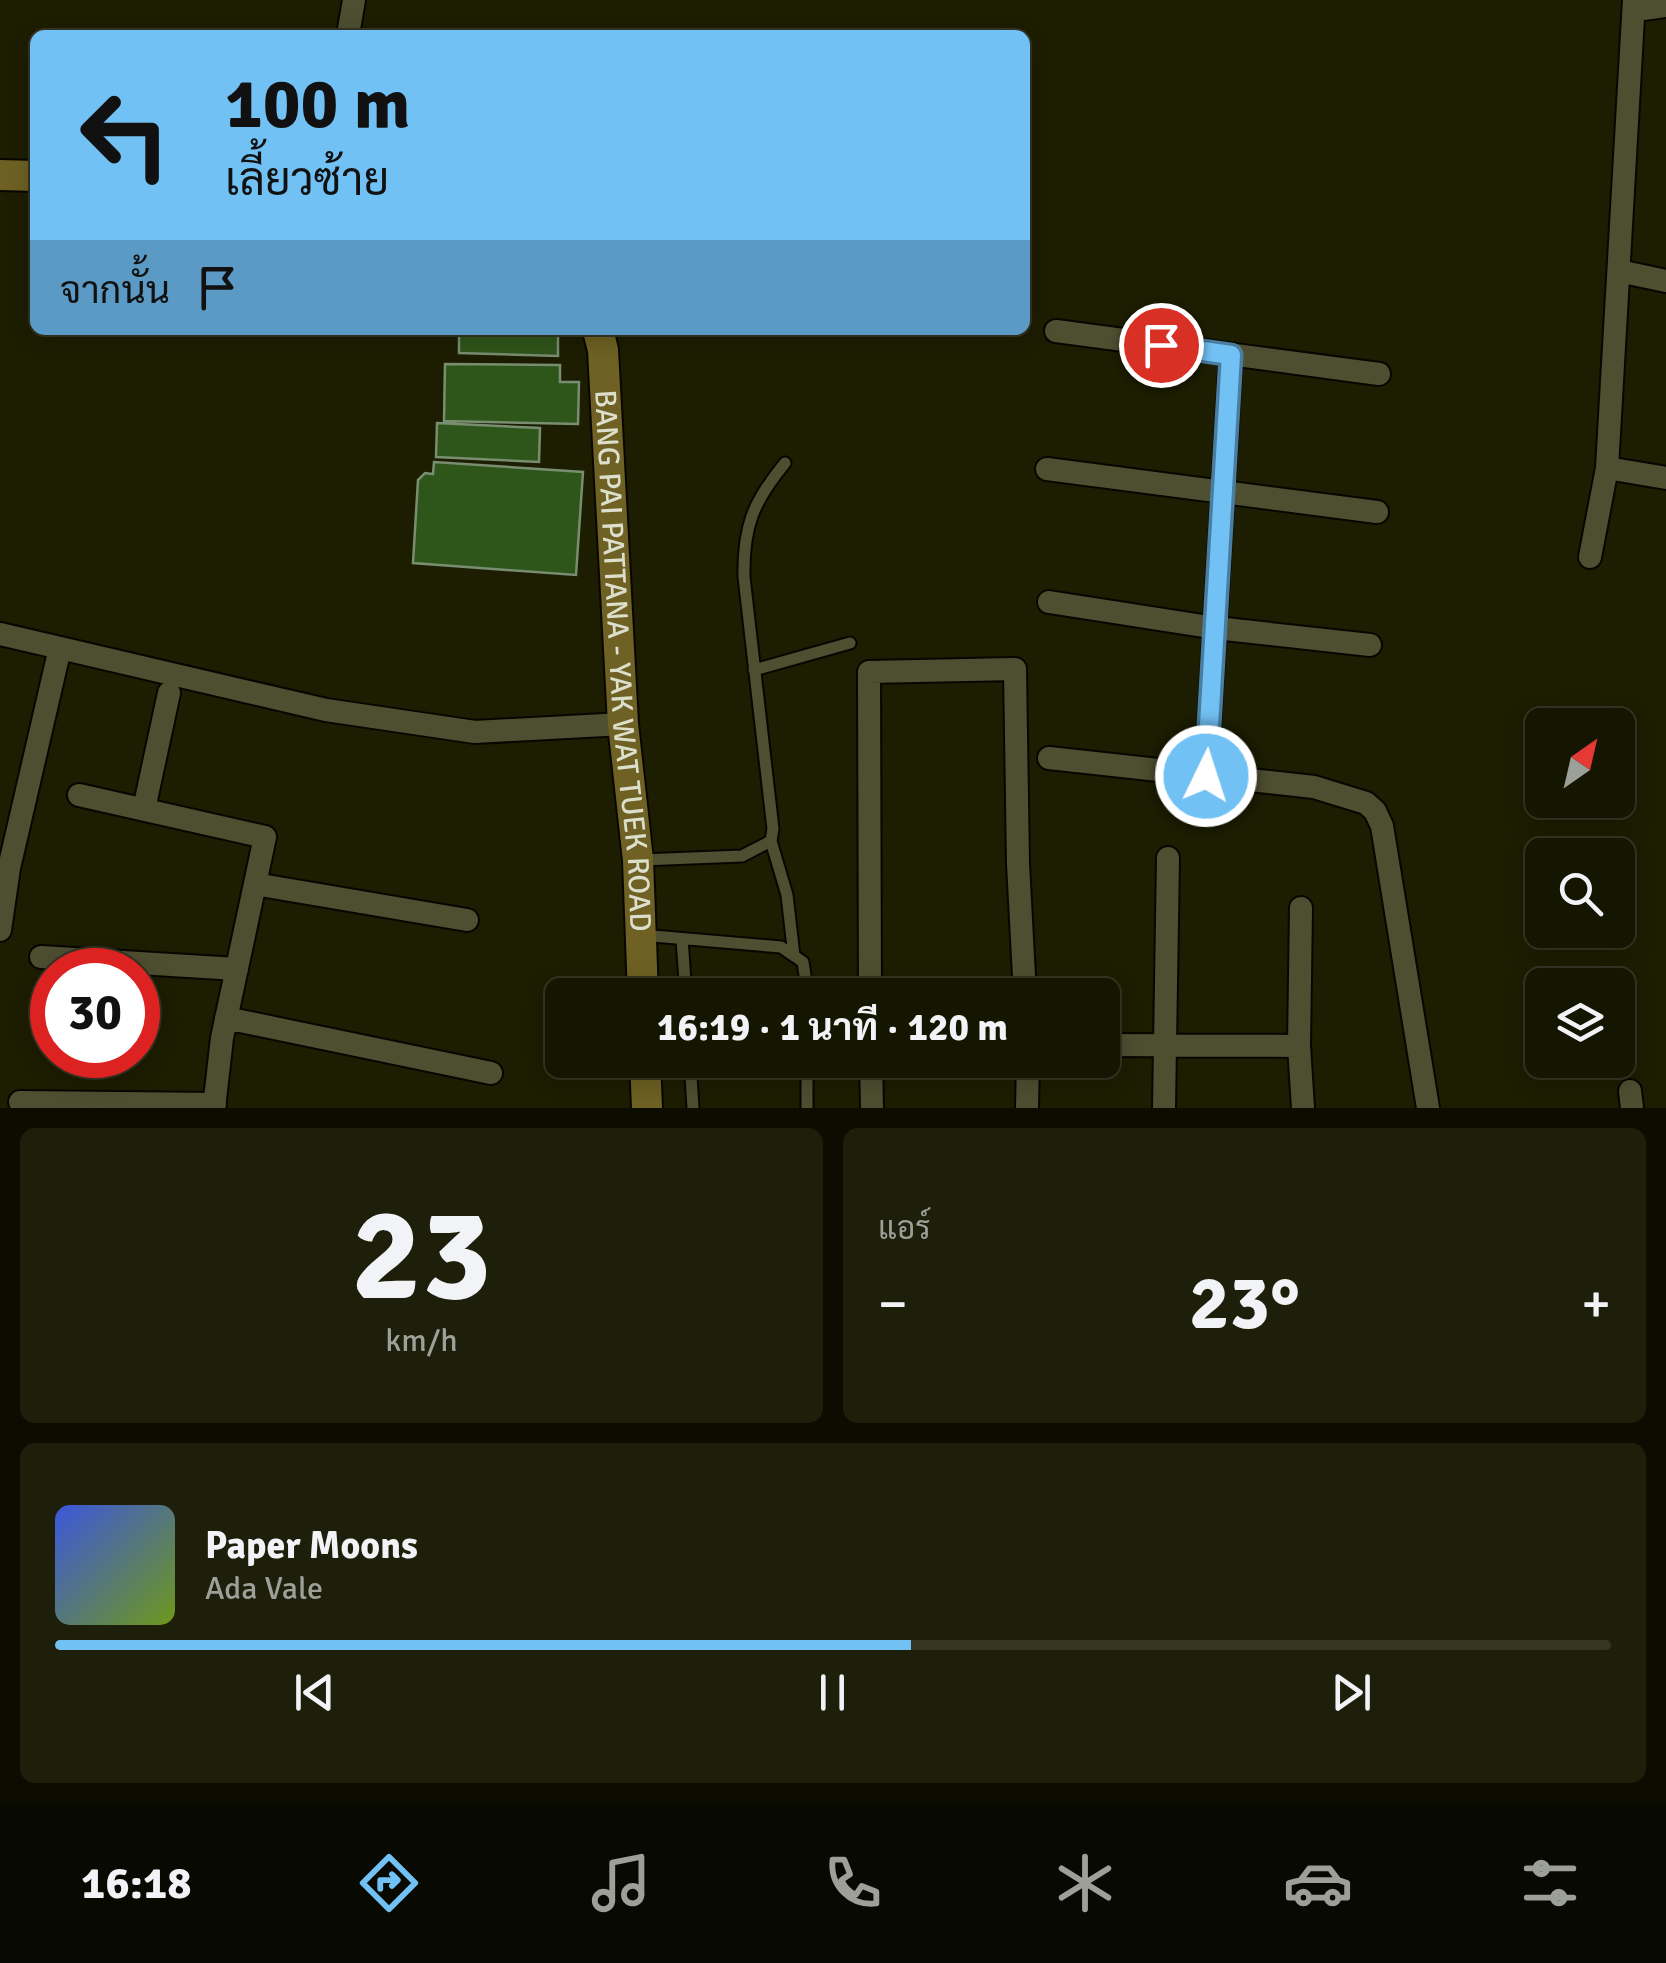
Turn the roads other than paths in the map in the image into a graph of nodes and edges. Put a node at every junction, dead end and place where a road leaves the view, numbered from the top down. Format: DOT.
graph roads {
  1 [pos="354,0"];
  2 [pos="1635,5"];
  3 [pos="1666,6"];
  4 [pos="349,30"];
  5 [pos="0,175"];
  6 [pos="30,176"];
  7 [pos="1619,271"];
  8 [pos="1666,281"];
  9 [pos="1056,331"];
  10 [pos="599,335"];
  11 [pos="1231,355"];
  12 [pos="1379,374"];
  13 [pos="785,463"];
  14 [pos="1608,468"];
  15 [pos="1047,469"];
  16 [pos="1666,478"];
  17 [pos="1224,490"];
  18 [pos="1377,512"];
  19 [pos="1590,557"];
  20 [pos="1050,602"];
  21 [pos="1216,628"];
  22 [pos="0,634"];
  23 [pos="850,644"];
  24 [pos="1370,645"];
  25 [pos="60,648"];
  26 [pos="754,670"];
  27 [pos="170,692"];
  28 [pos="622,724"];
  29 [pos="1049,758"];
  30 [pos="1206,776"];
  31 [pos="79,795"];
  32 [pos="144,809"];
  33 [pos="771,841"];
  34 [pos="1168,858"];
  35 [pos="638,860"];
  36 [pos="4,867"];
  37 [pos="255,884"];
  38 [pos="1301,908"];
  39 [pos="467,920"];
  40 [pos="0,930"];
  41 [pos="641,935"];
  42 [pos="682,938"];
  43 [pos="794,956"];
  44 [pos="160,964"];
  45 [pos="236,969"];
  46 [pos="642,978"];
  47 [pos="685,978"];
  48 [pos="805,978"];
  49 [pos="870,978"];
  50 [pos="1024,978"];
  51 [pos="226,1018"];
  52 [pos="1120,1045"];
  53 [pos="1164,1045"];
  54 [pos="1300,1046"];
  55 [pos="490,1073"];
  56 [pos="646,1078"];
  57 [pos="691,1078"];
  58 [pos="807,1078"];
  59 [pos="871,1078"];
  60 [pos="1028,1078"];
  61 [pos="20,1102"];
  62 [pos="215,1106"];
  63 [pos="647,1108"];
  64 [pos="693,1108"];
  65 [pos="807,1108"];
  66 [pos="872,1108"];
  67 [pos="1027,1108"];
  68 [pos="1164,1108"];
  69 [pos="1304,1108"];
  70 [pos="1428,1108"];
  1 -- 4 [label="street"];
  2 -- 3 [label="street"];
  2 -- 7 [label="street"];
  5 -- 6 [label="street"];
  7 -- 8 [label="street"];
  7 -- 14 [label="street"];
  9 -- 11 [label="street"];
  10 -- 28 [label="street, BANG PAI PATTANA - YAK WAT TUEK ROAD"];
  11 -- 12 [label="street"];
  11 -- 17 [label="street"];
  13 -- 26 [label="lane"];
  14 -- 16 [label="street"];
  14 -- 19 [label="street"];
  15 -- 17 [label="street"];
  17 -- 18 [label="street"];
  17 -- 21 [label="street"];
  20 -- 21 [label="street"];
  21 -- 24 [label="street"];
  21 -- 30 [label="street"];
  22 -- 25 [label="street"];
  23 -- 26 [label="lane"];
  25 -- 28 [label="street"];
  25 -- 36 [label="street"];
  26 -- 33 [label="lane"];
  27 -- 32 [label="street"];
  28 -- 35 [label="street, BANG PAI PATTANA - YAK WAT TUEK ROAD"];
  29 -- 30 [label="street"];
  30 -- 70 [label="street"];
  31 -- 32 [label="street"];
  32 -- 37 [label="street"];
  33 -- 35 [label="lane"];
  33 -- 43 [label="lane"];
  34 -- 53 [label="street"];
  35 -- 41 [label="street, BANG PAI PATTANA - YAK WAT TUEK ROAD"];
  36 -- 40 [label="street"];
  37 -- 39 [label="street"];
  37 -- 45 [label="street"];
  38 -- 54 [label="street"];
  41 -- 42 [label="lane"];
  41 -- 46 [label="street, BANG PAI PATTANA - YAK WAT TUEK ROAD"];
  42 -- 43 [label="lane"];
  42 -- 47 [label="lane"];
  43 -- 48 [label="lane"];
  44 -- 45 [label="street"];
  45 -- 51 [label="street"];
  49 -- 50 [label="street"];
  51 -- 55 [label="street"];
  51 -- 62 [label="street"];
  52 -- 53 [label="street"];
  53 -- 54 [label="street"];
  53 -- 68 [label="street"];
  54 -- 69 [label="street"];
  56 -- 63 [label="street"];
  57 -- 64 [label="lane"];
  58 -- 65 [label="lane"];
  59 -- 66 [label="street"];
  60 -- 67 [label="street"];
  61 -- 62 [label="street"];
}
